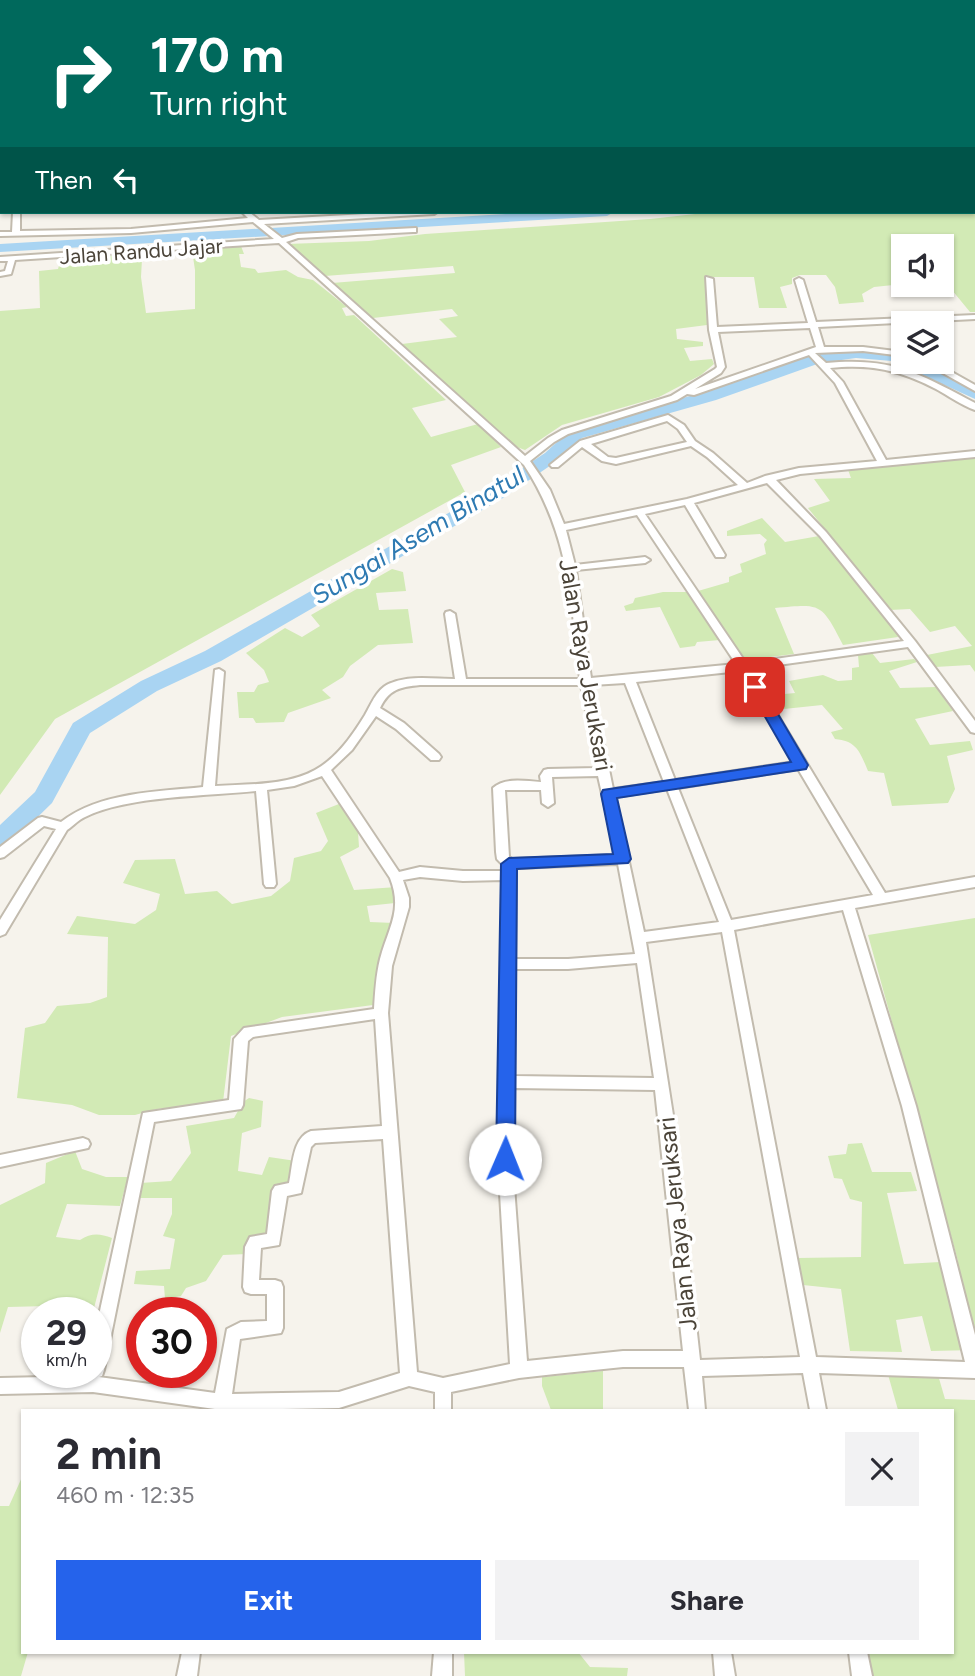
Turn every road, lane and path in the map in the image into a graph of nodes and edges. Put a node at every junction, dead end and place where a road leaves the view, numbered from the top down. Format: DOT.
graph roads {
  1 [pos="16,214"];
  2 [pos="247,214"];
  3 [pos="399,214"];
  4 [pos="80,218"];
  5 [pos="257,222"];
  6 [pos="413,230"];
  7 [pos="80,232"];
  8 [pos="0,234"];
  9 [pos="16,234"];
  10 [pos="280,240"];
  11 [pos="0,259"];
  12 [pos="12,261"];
  13 [pos="0,274"];
  14 [pos="709,279"];
  15 [pos="799,280"];
  16 [pos="975,317"];
  17 [pos="812,326"];
  18 [pos="713,330"];
  19 [pos="814,352"];
  20 [pos="891,352"];
  21 [pos="824,365"];
  22 [pos="949,374"];
  23 [pos="975,388"];
  24 [pos="674,398"];
  25 [pos="975,407"];
  26 [pos="583,443"];
  27 [pos="691,443"];
  28 [pos="975,454"];
  29 [pos="882,461"];
  30 [pos="526,462"];
  31 [pos="555,465"];
  32 [pos="768,478"];
  33 [pos="745,486"];
  34 [pos="688,502"];
  35 [pos="640,513"];
  36 [pos="561,528"];
  37 [pos="720,555"];
  38 [pos="645,560"];
  39 [pos="571,568"];
  40 [pos="450,614"];
  41 [pos="911,643"];
  42 [pos="743,667"];
  43 [pos="219,672"];
  44 [pos="629,679"];
  45 [pos="461,682"];
  46 [pos="585,682"];
  47 [pos="373,709"];
  48 [pos="975,729"];
  49 [pos="435,757"];
  50 [pos="801,765"];
  51 [pos="325,771"];
  52 [pos="602,772"];
  53 [pos="670,785"];
  54 [pos="261,786"];
  55 [pos="546,786"];
  56 [pos="209,790"];
  57 [pos="609,794"];
  58 [pos="548,803"];
  59 [pos="63,827"];
  60 [pos="0,854"];
  61 [pos="622,859"];
  62 [pos="509,869"];
  63 [pos="396,877"];
  64 [pos="975,882"];
  65 [pos="270,884"];
  66 [pos="881,898"];
  67 [pos="848,905"];
  68 [pos="727,926"];
  69 [pos="0,931"];
  70 [pos="639,938"];
  71 [pos="642,958"];
  72 [pos="508,964"];
  73 [pos="381,1013"];
  74 [pos="507,1082"];
  75 [pos="661,1084"];
  76 [pos="391,1132"];
  77 [pos="83,1143"];
  78 [pos="0,1161"];
  79 [pos="111,1297"];
  80 [pos="693,1364"];
  81 [pos="810,1365"];
  82 [pos="975,1369"];
  83 [pos="519,1370"];
  84 [pos="409,1378"];
  85 [pos="112,1380"];
  86 [pos="21,1384"];
  87 [pos="0,1386"];
  88 [pos="443,1386"];
  89 [pos="227,1405"];
  90 [pos="345,1405"];
  91 [pos="443,1409"];
  92 [pos="697,1409"];
  93 [pos="818,1409"];
  94 [pos="191,1654"];
  95 [pos="443,1654"];
  96 [pos="722,1654"];
  97 [pos="858,1654"];
  98 [pos="187,1676"];
  99 [pos="442,1676"];
  100 [pos="725,1676"];
  101 [pos="862,1676"];
  1 -- 9 [label="street"];
  2 -- 5 [label="street"];
  3 -- 5 [label="street"];
  4 -- 7 [label="street"];
  5 -- 7 [label="street"];
  5 -- 10 [label="street, Jalan Raya Jeruksari"];
  6 -- 10 [label="street, Jalan Randu Jajar"];
  7 -- 9 [label="street"];
  8 -- 9 [label="street"];
  10 -- 12 [label="street, Jalan Randu Jajar"];
  10 -- 30 [label="street, Jalan Raya Jeruksari"];
  11 -- 12 [label="street, Jalan Randu Jajar"];
  12 -- 13 [label="street"];
  14 -- 18 [label="street"];
  15 -- 17 [label="street"];
  16 -- 17 [label="street"];
  17 -- 18 [label="street"];
  17 -- 19 [label="street"];
  18 -- 24 [label="street"];
  19 -- 20 [label="street"];
  19 -- 21 [label="street"];
  19 -- 24 [label="street"];
  21 -- 25 [label="street"];
  21 -- 29 [label="street"];
  22 -- 23 [label="street"];
  24 -- 30 [label="street"];
  26 -- 27 [label="street"];
  26 -- 27 [label="street"];
  26 -- 31 [label="street"];
  27 -- 33 [label="street"];
  28 -- 29 [label="street"];
  29 -- 32 [label="street"];
  30 -- 36 [label="street, Jalan Raya Jeruksari"];
  32 -- 33 [label="street"];
  32 -- 41 [label="street"];
  33 -- 34 [label="street"];
  34 -- 35 [label="street"];
  34 -- 37 [label="street"];
  35 -- 36 [label="street"];
  35 -- 42 [label="street"];
  36 -- 39 [label="street, Jalan Raya Jeruksari"];
  38 -- 39 [label="street"];
  39 -- 46 [label="street, Jalan Raya Jeruksari"];
  40 -- 45 [label="street"];
  41 -- 42 [label="street"];
  41 -- 48 [label="street"];
  42 -- 44 [label="street"];
  42 -- 50 [label="street"];
  43 -- 56 [label="street"];
  44 -- 46 [label="street"];
  44 -- 53 [label="street"];
  45 -- 46 [label="street"];
  45 -- 47 [label="street"];
  46 -- 52 [label="street, Jalan Raya Jeruksari"];
  47 -- 49 [label="street"];
  47 -- 51 [label="street"];
  50 -- 53 [label="street"];
  50 -- 66 [label="street"];
  51 -- 54 [label="street"];
  51 -- 63 [label="street"];
  52 -- 55 [label="street"];
  52 -- 57 [label="street, Jalan Raya Jeruksari"];
  53 -- 57 [label="street"];
  53 -- 68 [label="street"];
  54 -- 56 [label="street"];
  54 -- 65 [label="street"];
  55 -- 58 [label="street"];
  55 -- 62 [label="street"];
  56 -- 59 [label="street"];
  57 -- 61 [label="street, Jalan Raya Jeruksari"];
  59 -- 60 [label="street"];
  59 -- 69 [label="street"];
  61 -- 62 [label="street"];
  61 -- 70 [label="street, Jalan Raya Jeruksari"];
  62 -- 63 [label="street"];
  62 -- 72 [label="street"];
  63 -- 73 [label="street"];
  64 -- 66 [label="street"];
  66 -- 67 [label="street"];
  67 -- 68 [label="street"];
  67 -- 82 [label="street"];
  68 -- 70 [label="street"];
  68 -- 81 [label="street"];
  70 -- 71 [label="street, Jalan Raya Jeruksari"];
  71 -- 72 [label="street"];
  71 -- 75 [label="street, Jalan Raya Jeruksari"];
  72 -- 74 [label="street"];
  73 -- 76 [label="street"];
  73 -- 79 [label="street"];
  74 -- 75 [label="street"];
  74 -- 83 [label="street"];
  75 -- 80 [label="street, Jalan Raya Jeruksari"];
  76 -- 84 [label="street"];
  76 -- 89 [label="street"];
  77 -- 78 [label="street"];
  80 -- 81 [label="street"];
  80 -- 83 [label="street"];
  80 -- 92 [label="street, Jalan Raya Jeruksari"];
  81 -- 82 [label="street"];
  81 -- 93 [label="street"];
  83 -- 88 [label="street"];
  84 -- 88 [label="street"];
  84 -- 90 [label="street"];
  85 -- 89 [label="street"];
  86 -- 87 [label="street"];
  88 -- 91 [label="street"];
  89 -- 90 [label="street"];
  94 -- 98 [label="street"];
  95 -- 99 [label="street"];
  96 -- 100 [label="street"];
  97 -- 101 [label="street"];
}
